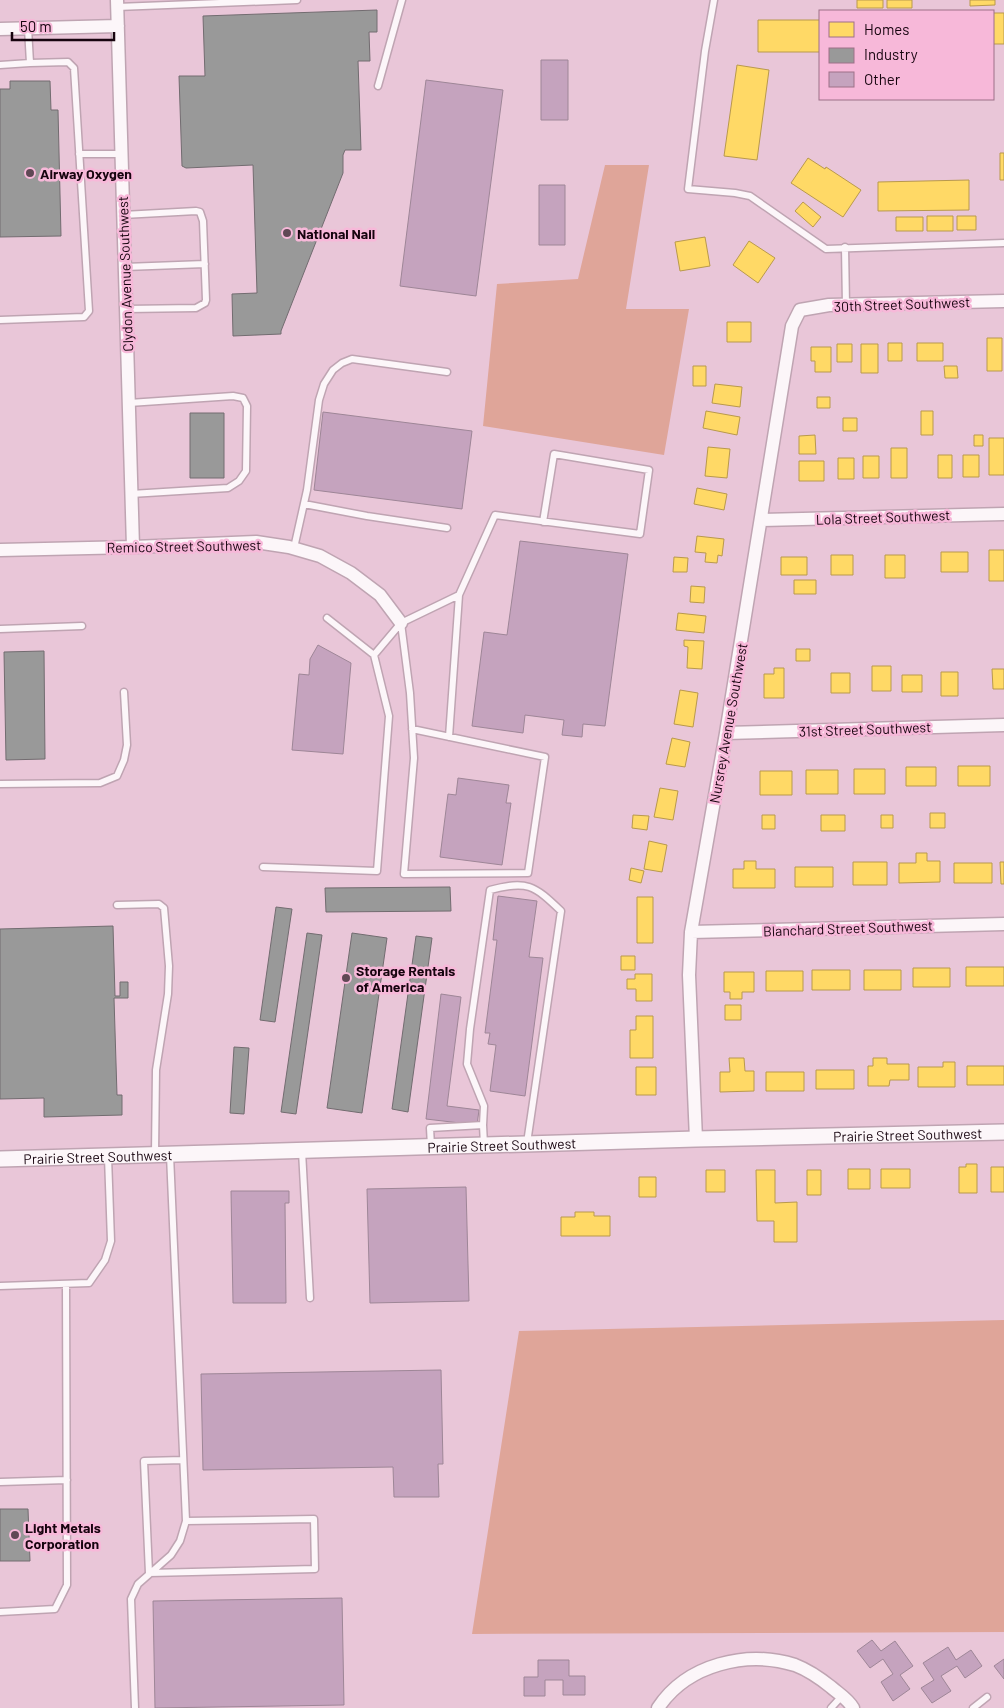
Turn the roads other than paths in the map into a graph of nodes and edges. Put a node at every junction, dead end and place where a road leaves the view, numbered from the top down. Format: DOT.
graph roads {
  1 [pos="297,0"];
  2 [pos="402,0"];
  3 [pos="714,0"];
  4 [pos="117,4"];
  5 [pos="118,26"];
  6 [pos="28,28"];
  7 [pos="0,29"];
  8 [pos="30,63"];
  9 [pos="0,65"];
  10 [pos="378,86"];
  11 [pos="79,154"];
  12 [pos="122,154"];
  13 [pos="124,215"];
  14 [pos="1004,242"];
  15 [pos="845,247"];
  16 [pos="205,264"];
  17 [pos="125,267"];
  18 [pos="1004,301"];
  19 [pos="846,305"];
  20 [pos="126,309"];
  21 [pos="800,310"];
  22 [pos="0,320"];
  23 [pos="446,372"];
  24 [pos="129,403"];
  25 [pos="131,494"];
  26 [pos="304,504"];
  27 [pos="1004,514"];
  28 [pos="762,520"];
  29 [pos="543,522"];
  30 [pos="447,528"];
  31 [pos="133,547"];
  32 [pos="294,548"];
  33 [pos="0,550"];
  34 [pos="459,595"];
  35 [pos="327,618"];
  36 [pos="401,623"];
  37 [pos="82,626"];
  38 [pos="0,629"];
  39 [pos="374,655"];
  40 [pos="124,692"];
  41 [pos="1004,725"];
  42 [pos="412,729"];
  43 [pos="726,732"];
  44 [pos="449,737"];
  45 [pos="0,784"];
  46 [pos="263,866"];
  47 [pos="528,873"];
  48 [pos="527,886"];
  49 [pos="117,905"];
  50 [pos="1004,924"];
  51 [pos="691,932"];
  52 [pos="483,1126"];
  53 [pos="1004,1132"];
  54 [pos="696,1139"];
  55 [pos="527,1145"];
  56 [pos="484,1146"];
  57 [pos="431,1147"];
  58 [pos="302,1151"];
  59 [pos="162,1155"];
  60 [pos="108,1156"];
  61 [pos="0,1159"];
  62 [pos="66,1285"];
  63 [pos="0,1286"];
  64 [pos="310,1298"];
  65 [pos="183,1460"];
  66 [pos="67,1480"];
  67 [pos="0,1482"];
  68 [pos="186,1521"];
  69 [pos="149,1573"];
  70 [pos="0,1612"];
  71 [pos="842,1696"];
  72 [pos="987,1697"];
  73 [pos="135,1708"];
  74 [pos="658,1708"];
  75 [pos="831,1708"];
  76 [pos="854,1708"];
  77 [pos="973,1708"];
  1 -- 4 [label="lane"];
  2 -- 10 [label="lane"];
  3 -- 15 [label="lane"];
  4 -- 5 [label="street, Clydon Avenue Southwest"];
  5 -- 6 [label="street"];
  5 -- 12 [label="street, Clydon Avenue Southwest"];
  6 -- 7 [label="street"];
  6 -- 8 [label="lane"];
  8 -- 9 [label="lane"];
  8 -- 11 [label="lane"];
  11 -- 12 [label="lane"];
  11 -- 22 [label="lane"];
  12 -- 13 [label="street, Clydon Avenue Southwest"];
  13 -- 16 [label="lane"];
  13 -- 17 [label="street, Clydon Avenue Southwest"];
  14 -- 15 [label="lane"];
  15 -- 19 [label="lane"];
  16 -- 17 [label="lane"];
  16 -- 20 [label="lane"];
  17 -- 20 [label="street, Clydon Avenue Southwest"];
  18 -- 19 [label="street, 30th Street Southwest"];
  19 -- 21 [label="street, 30th Street Southwest"];
  20 -- 24 [label="street, Clydon Avenue Southwest"];
  21 -- 28 [label="street, Nursrey Avenue Southwest"];
  23 -- 26 [label="lane"];
  24 -- 25 [label="street, Clydon Avenue Southwest"];
  24 -- 25 [label="lane"];
  25 -- 31 [label="street, Clydon Avenue Southwest"];
  26 -- 30 [label="lane"];
  26 -- 32 [label="lane"];
  27 -- 28 [label="street, Lola Street Southwest"];
  28 -- 43 [label="street, Nursrey Avenue Southwest"];
  29 -- 29 [label="lane"];
  29 -- 34 [label="lane"];
  31 -- 32 [label="street, Remico Street Southwest"];
  31 -- 33 [label="street, Remico Street Southwest"];
  32 -- 36 [label="street, Remico Street Southwest"];
  34 -- 36 [label="lane"];
  34 -- 44 [label="lane"];
  35 -- 39 [label="lane"];
  36 -- 39 [label="lane"];
  36 -- 42 [label="lane"];
  37 -- 38 [label="lane"];
  39 -- 46 [label="lane"];
  40 -- 45 [label="lane"];
  41 -- 43 [label="street, 31st Street Southwest"];
  42 -- 44 [label="lane"];
  42 -- 47 [label="lane"];
  43 -- 51 [label="street, Nursrey Avenue Southwest"];
  44 -- 47 [label="lane"];
  47 -- 48 [label="lane"];
  48 -- 52 [label="lane"];
  48 -- 55 [label="lane"];
  49 -- 59 [label="lane"];
  50 -- 51 [label="street, Blanchard Street Southwest"];
  51 -- 54 [label="street, Nursrey Avenue Southwest"];
  52 -- 56 [label="lane"];
  52 -- 57 [label="lane"];
  53 -- 54 [label="street, Prairie Street Southwest"];
  54 -- 55 [label="street, Prairie Street Southwest"];
  55 -- 56 [label="street, Prairie Street Southwest"];
  56 -- 57 [label="street, Prairie Street Southwest"];
  57 -- 58 [label="street, Prairie Street Southwest"];
  58 -- 59 [label="street, Prairie Street Southwest"];
  58 -- 64 [label="lane"];
  59 -- 60 [label="street, Prairie Street Southwest"];
  59 -- 65 [label="lane"];
  60 -- 61 [label="street, Prairie Street Southwest"];
  60 -- 62 [label="lane"];
  62 -- 63 [label="lane"];
  62 -- 66 [label="lane"];
  65 -- 68 [label="lane"];
  65 -- 69 [label="lane"];
  66 -- 67 [label="lane"];
  66 -- 70 [label="lane"];
  68 -- 69 [label="lane"];
  68 -- 69 [label="lane"];
  69 -- 73 [label="lane"];
  71 -- 74 [label="street"];
  71 -- 75 [label="lane"];
  71 -- 76 [label="street"];
  72 -- 77 [label="lane"];
}
